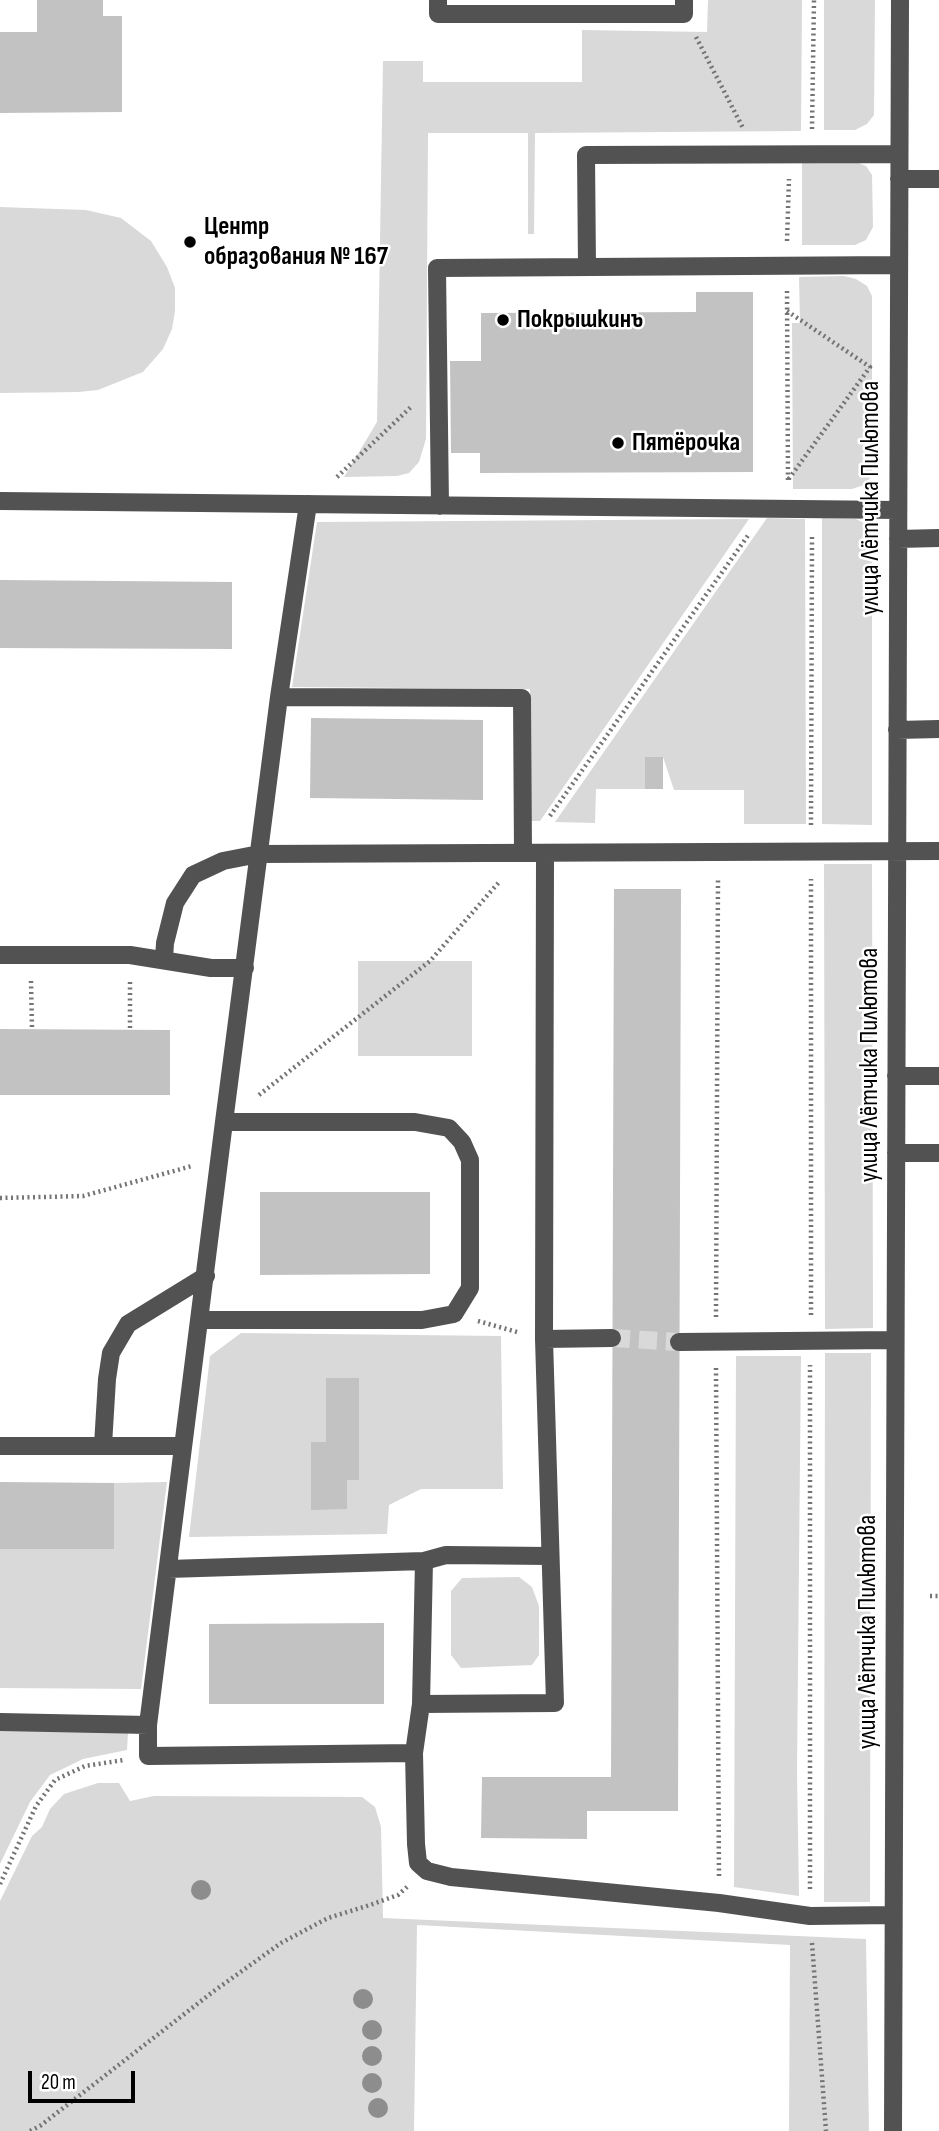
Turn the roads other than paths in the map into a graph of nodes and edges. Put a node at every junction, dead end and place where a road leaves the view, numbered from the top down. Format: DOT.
graph roads {
  1 [pos="438,0"];
  2 [pos="684,0"];
  3 [pos="900,0"];
  4 [pos="899,154"];
  5 [pos="899,179"];
  6 [pos="939,180"];
  7 [pos="899,265"];
  8 [pos="587,267"];
  9 [pos="0,501"];
  10 [pos="308,504"];
  11 [pos="440,506"];
  12 [pos="898,510"];
  13 [pos="939,538"];
  14 [pos="898,539"];
  15 [pos="279,697"];
  16 [pos="939,729"];
  17 [pos="897,730"];
  18 [pos="939,851"];
  19 [pos="897,852"];
  20 [pos="523,853"];
  21 [pos="259,854"];
  22 [pos="545,854"];
  23 [pos="0,955"];
  24 [pos="164,959"];
  25 [pos="245,968"];
  26 [pos="896,1076"];
  27 [pos="939,1076"];
  28 [pos="224,1122"];
  29 [pos="896,1153"];
  30 [pos="939,1153"];
  31 [pos="205,1276"];
  32 [pos="200,1320"];
  33 [pos="612,1338"];
  34 [pos="544,1339"];
  35 [pos="895,1340"];
  36 [pos="679,1342"];
  37 [pos="103,1445"];
  38 [pos="0,1446"];
  39 [pos="183,1447"];
  40 [pos="550,1556"];
  41 [pos="424,1562"];
  42 [pos="168,1569"];
  43 [pos="421,1704"];
  44 [pos="0,1722"];
  45 [pos="148,1725"];
  46 [pos="414,1754"];
  47 [pos="893,1915"];
  48 [pos="893,2131"];
  1 -- 2 [label="street"];
  3 -- 4 [label="street, улица Лётчика Пилютова"];
  4 -- 5 [label="street, улица Лётчика Пилютова"];
  4 -- 8 [label="street"];
  5 -- 6 [label="street"];
  5 -- 7 [label="street, улица Лётчика Пилютова"];
  7 -- 8 [label="street"];
  7 -- 12 [label="street, улица Лётчика Пилютова"];
  8 -- 11 [label="street"];
  9 -- 10 [label="street"];
  10 -- 11 [label="street"];
  10 -- 15 [label="street"];
  11 -- 12 [label="street"];
  12 -- 14 [label="street, улица Лётчика Пилютова"];
  13 -- 14 [label="street"];
  14 -- 17 [label="street, улица Лётчика Пилютова"];
  15 -- 20 [label="street"];
  15 -- 21 [label="street"];
  16 -- 17 [label="street"];
  17 -- 19 [label="street, улица Лётчика Пилютова"];
  18 -- 19 [label="street"];
  19 -- 22 [label="street"];
  19 -- 26 [label="street, улица Лётчика Пилютова"];
  20 -- 21 [label="street"];
  20 -- 22 [label="street"];
  21 -- 24 [label="street"];
  21 -- 25 [label="street"];
  22 -- 34 [label="street"];
  23 -- 24 [label="street"];
  24 -- 25 [label="street"];
  25 -- 28 [label="street"];
  26 -- 27 [label="street"];
  26 -- 29 [label="street, улица Лётчика Пилютова"];
  28 -- 31 [label="street"];
  28 -- 32 [label="street"];
  29 -- 30 [label="street"];
  29 -- 35 [label="street, улица Лётчика Пилютова"];
  31 -- 32 [label="street"];
  31 -- 37 [label="street"];
  32 -- 39 [label="street"];
  33 -- 34 [label="street"];
  34 -- 40 [label="street"];
  35 -- 36 [label="street"];
  35 -- 47 [label="street, улица Лётчика Пилютова"];
  37 -- 38 [label="street"];
  37 -- 39 [label="street"];
  39 -- 42 [label="street"];
  40 -- 41 [label="street"];
  40 -- 43 [label="street"];
  41 -- 42 [label="street"];
  41 -- 43 [label="street"];
  42 -- 45 [label="street"];
  43 -- 46 [label="street"];
  44 -- 45 [label="street"];
  45 -- 46 [label="street"];
  46 -- 47 [label="street"];
  47 -- 48 [label="street, улица Лётчика Пилютова"];
}
